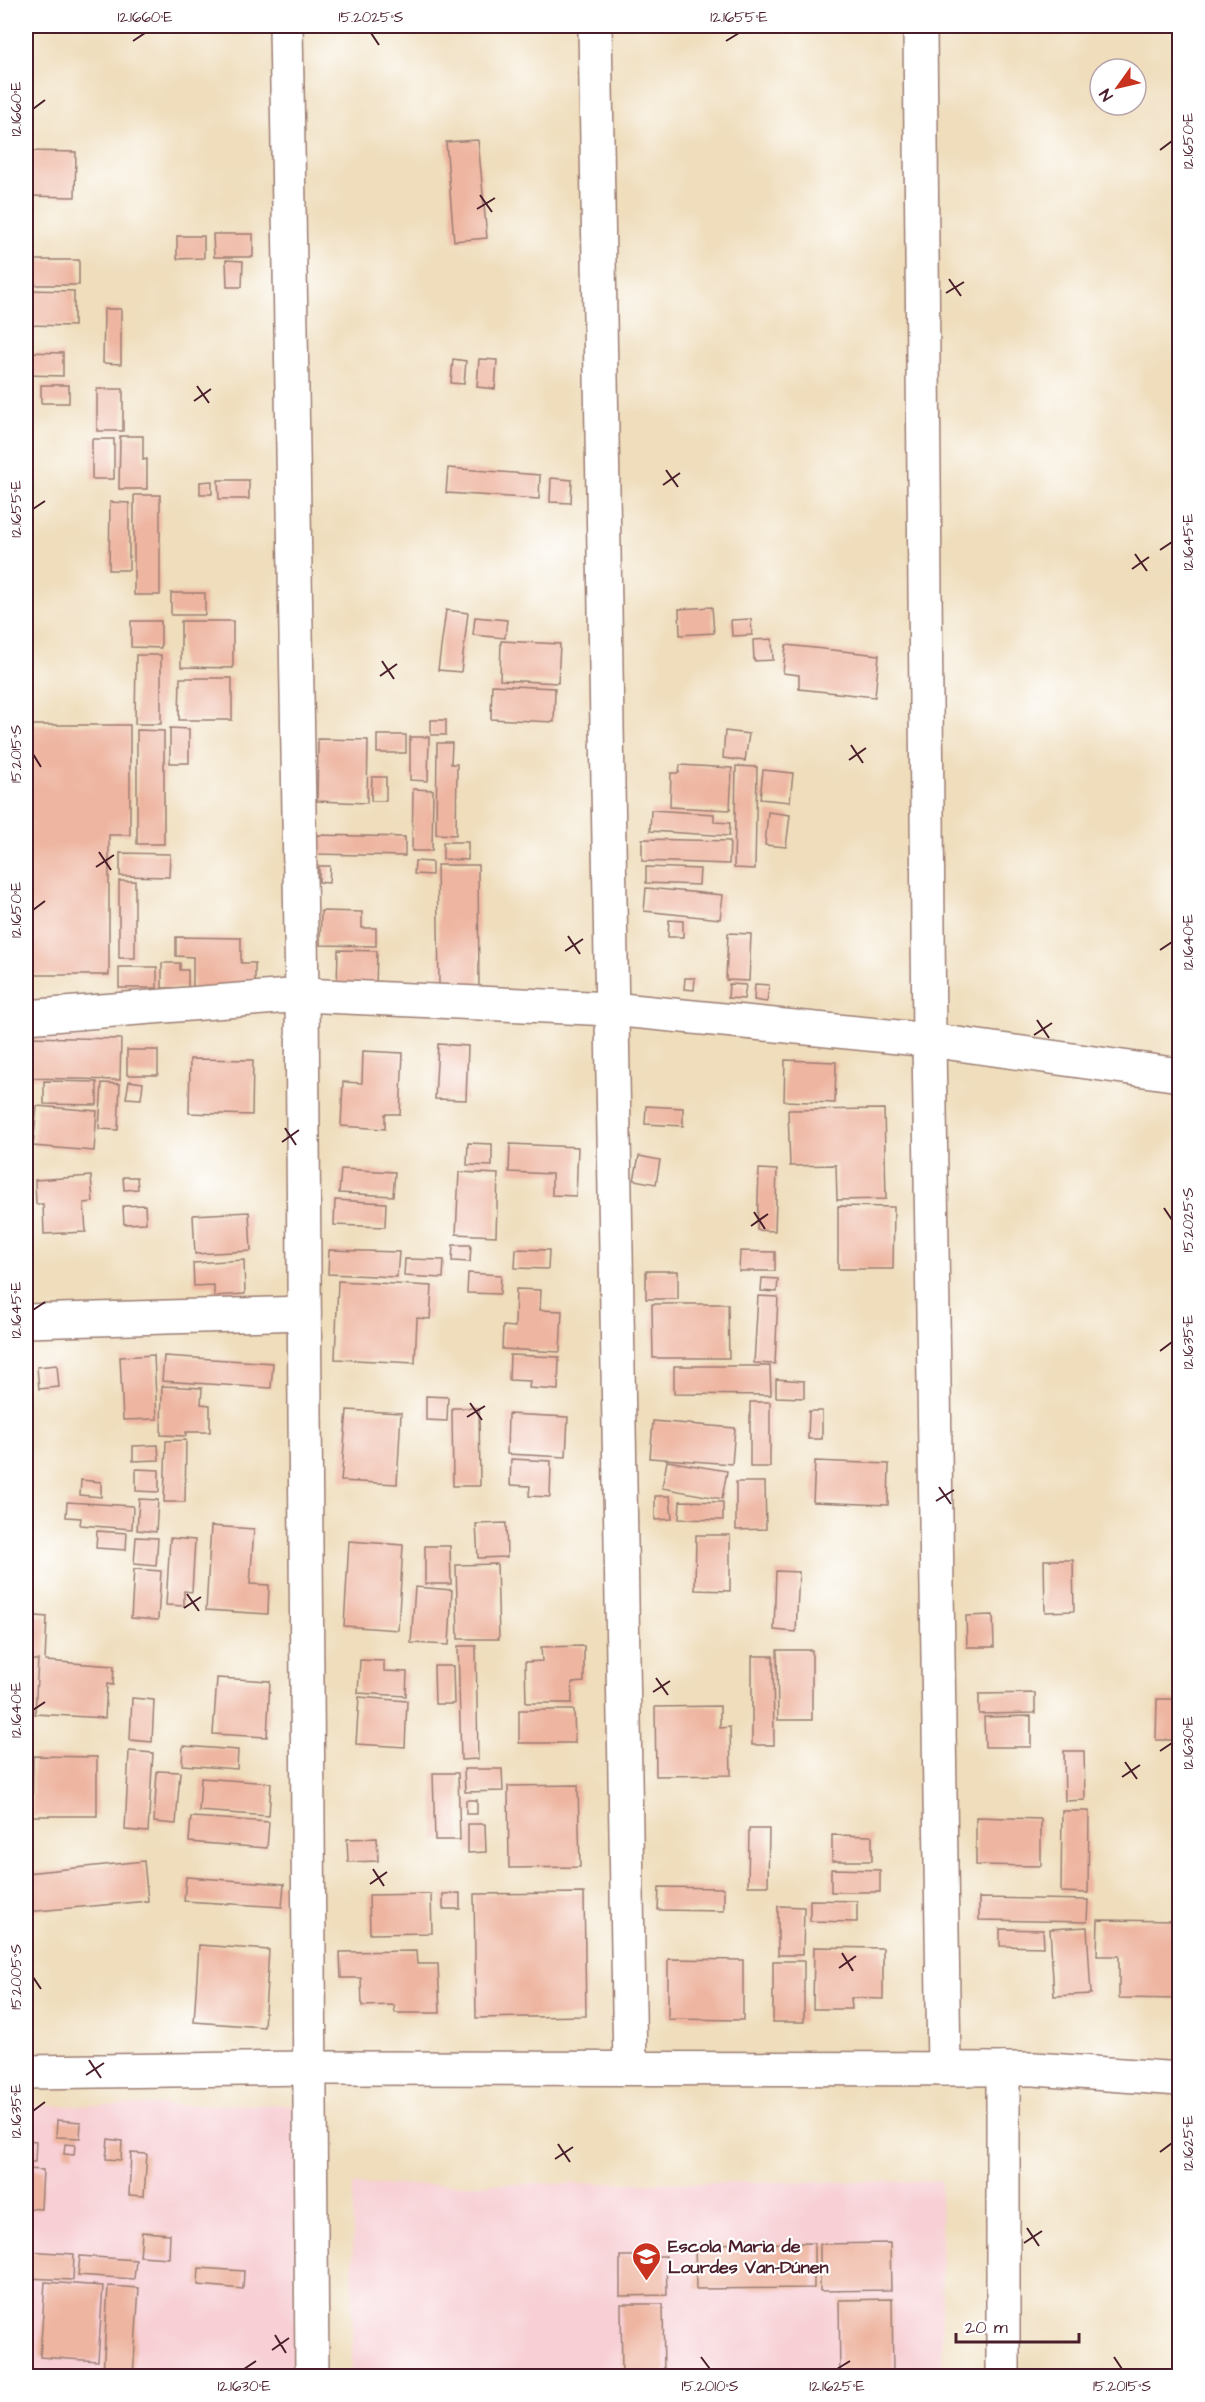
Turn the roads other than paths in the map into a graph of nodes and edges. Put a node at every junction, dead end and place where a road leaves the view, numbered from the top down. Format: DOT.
graph roads {
  1 [pos="286,26"];
  2 [pos="595,26"];
  3 [pos="920,26"];
  4 [pos="302,995"];
  5 [pos="611,1009"];
  6 [pos="26,1017"];
  7 [pos="929,1040"];
  8 [pos="1179,1075"];
  9 [pos="304,1313"];
  10 [pos="26,1321"];
  11 [pos="309,2068"];
  12 [pos="630,2068"];
  13 [pos="944,2069"];
  14 [pos="1003,2069"];
  15 [pos="26,2072"];
  16 [pos="1179,2079"];
  17 [pos="312,2376"];
  18 [pos="1004,2376"];
  1 -- 4 [label="street"];
  2 -- 5 [label="street"];
  3 -- 7 [label="street"];
  4 -- 5 [label="street"];
  4 -- 6 [label="street"];
  4 -- 9 [label="street"];
  5 -- 7 [label="street"];
  5 -- 12 [label="street"];
  7 -- 8 [label="street"];
  7 -- 13 [label="street"];
  9 -- 10 [label="street"];
  9 -- 11 [label="street"];
  11 -- 12 [label="street"];
  11 -- 15 [label="street"];
  11 -- 17 [label="street"];
  12 -- 13 [label="street"];
  13 -- 14 [label="street"];
  14 -- 16 [label="street"];
  14 -- 18 [label="street"];
}
